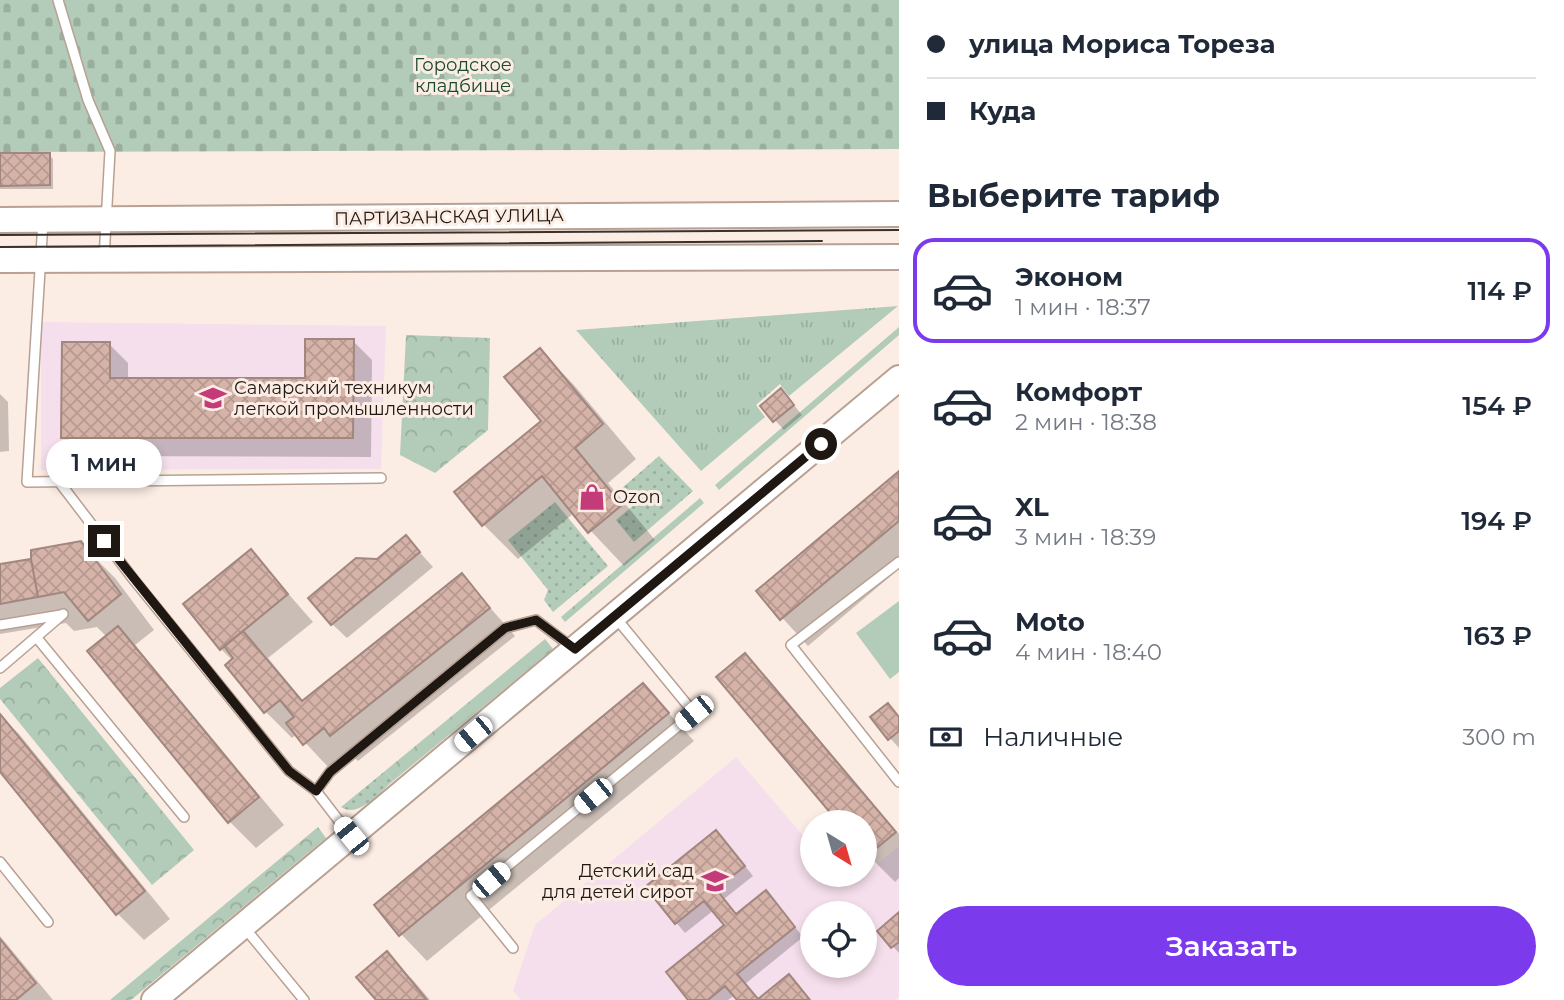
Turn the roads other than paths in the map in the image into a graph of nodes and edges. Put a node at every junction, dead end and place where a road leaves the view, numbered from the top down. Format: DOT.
graph roads {
  1 [pos="58,0"];
  2 [pos="899,214"];
  3 [pos="43,219"];
  4 [pos="0,220"];
  5 [pos="107,220"];
  6 [pos="899,257"];
  7 [pos="0,260"];
  8 [pos="41,260"];
  9 [pos="104,261"];
  10 [pos="899,378"];
  11 [pos="381,478"];
  12 [pos="61,483"];
  13 [pos="899,562"];
  14 [pos="615,616"];
  15 [pos="0,625"];
  16 [pos="37,638"];
  17 [pos="575,649"];
  18 [pos="0,668"];
  19 [pos="899,782"];
  20 [pos="316,791"];
  21 [pos="184,817"];
  22 [pos="351,836"];
  23 [pos="0,862"];
  24 [pos="48,922"];
  25 [pos="243,925"];
  26 [pos="513,948"];
  27 [pos="154,1000"];
  28 [pos="304,1000"];
  1 -- 5 [label="lane"];
  2 -- 5 [label="street, ПАРТИЗАНСКАЯ УЛИЦА"];
  3 -- 4 [label="street, ПАРТИЗАНСКАЯ УЛИЦА"];
  3 -- 5 [label="street, ПАРТИЗАНСКАЯ УЛИЦА"];
  3 -- 8 [label="lane"];
  5 -- 9 [label="lane"];
  6 -- 9 [label="street"];
  7 -- 8 [label="street"];
  8 -- 9 [label="street"];
  8 -- 12 [label="lane"];
  10 -- 14 [label="street"];
  11 -- 12 [label="lane"];
  12 -- 20 [label="lane"];
  13 -- 19 [label="lane"];
  14 -- 17 [label="street"];
  14 -- 26 [label="lane"];
  15 -- 16 [label="lane"];
  16 -- 18 [label="lane"];
  16 -- 21 [label="lane"];
  17 -- 20 [label="lane"];
  17 -- 22 [label="street"];
  20 -- 22 [label="lane"];
  22 -- 25 [label="street"];
  23 -- 24 [label="lane"];
  25 -- 27 [label="street"];
  25 -- 28 [label="lane"];
}
